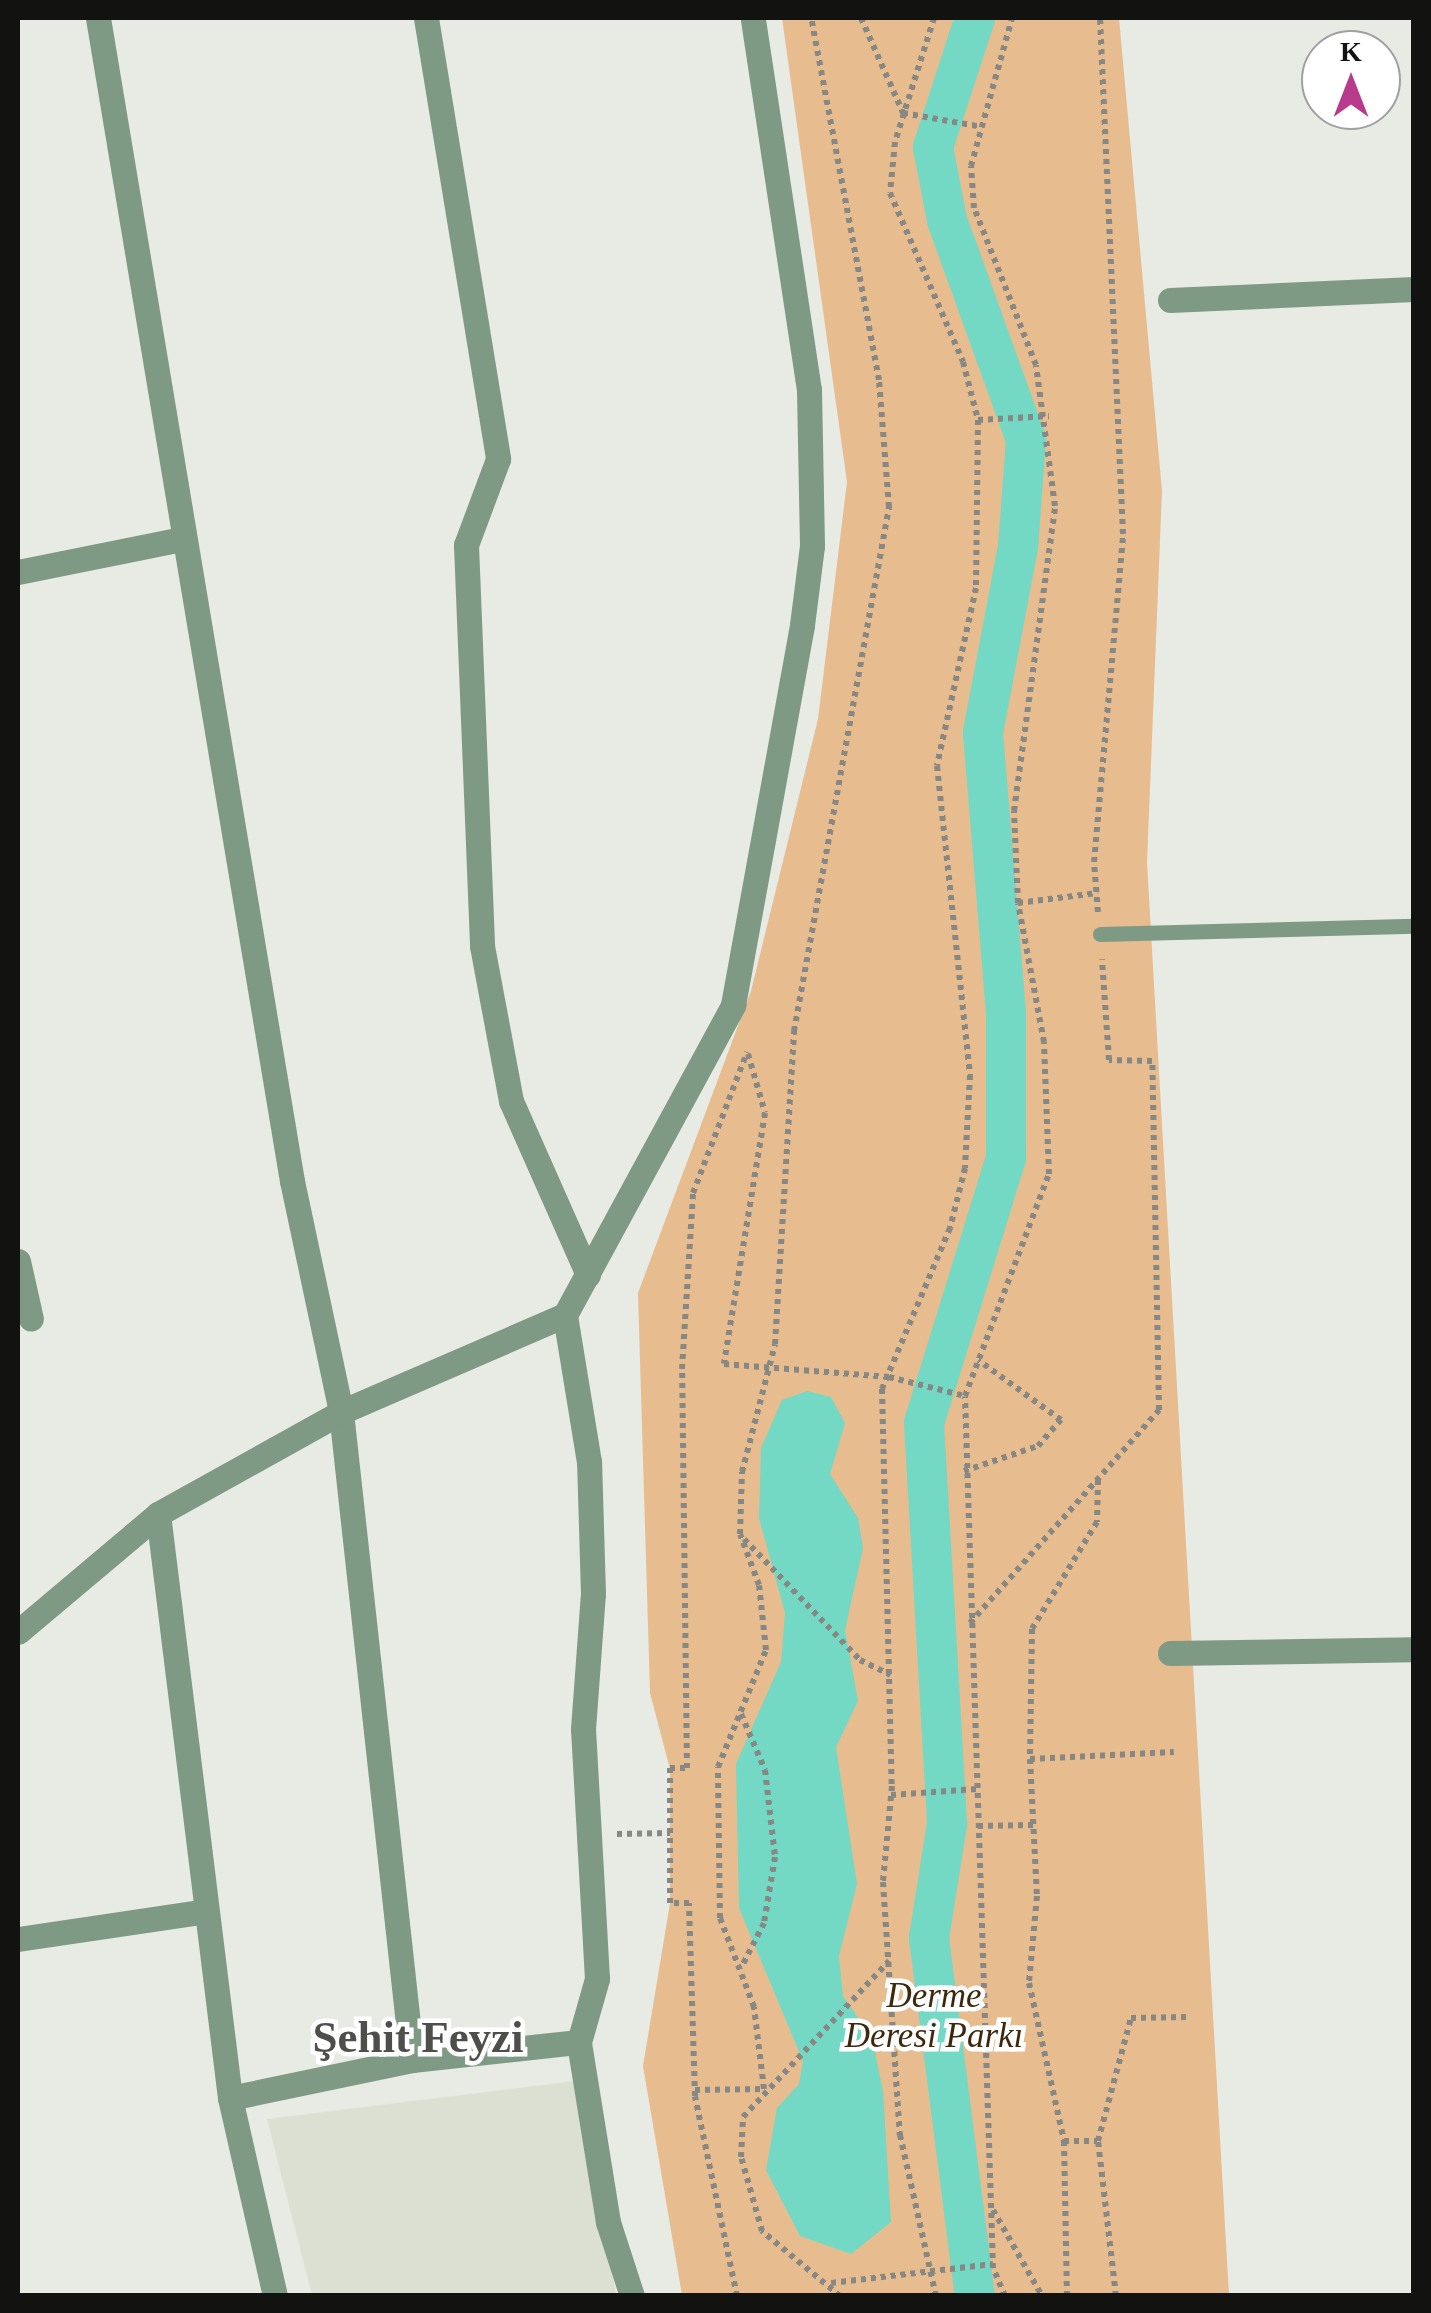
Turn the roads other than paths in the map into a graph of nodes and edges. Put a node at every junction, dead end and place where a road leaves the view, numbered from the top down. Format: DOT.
graph roads {
  1 [pos="98,18"];
  2 [pos="426,18"];
  3 [pos="753,18"];
  4 [pos="1414,289"];
  5 [pos="1170,300"];
  6 [pos="181,539"];
  7 [pos="18,572"];
  8 [pos="1414,926"];
  9 [pos="1100,934"];
  10 [pos="18,1261"];
  11 [pos="588,1275"];
  12 [pos="564,1315"];
  13 [pos="31,1320"];
  14 [pos="341,1412"];
  15 [pos="158,1514"];
  16 [pos="18,1632"];
  17 [pos="1414,1649"];
  18 [pos="1170,1654"];
  19 [pos="201,1912"];
  20 [pos="18,1940"];
  21 [pos="579,2042"];
  22 [pos="412,2060"];
  23 [pos="230,2098"];
  24 [pos="275,2296"];
  25 [pos="632,2296"];
  1 -- 6 [label="street"];
  2 -- 11 [label="street"];
  3 -- 11 [label="street"];
  4 -- 5 [label="street"];
  6 -- 7 [label="street"];
  6 -- 14 [label="street"];
  8 -- 9 [label="lane"];
  10 -- 13 [label="street"];
  11 -- 12 [label="street"];
  12 -- 14 [label="street"];
  12 -- 21 [label="street"];
  14 -- 15 [label="street"];
  14 -- 22 [label="street"];
  15 -- 16 [label="street"];
  15 -- 19 [label="street"];
  17 -- 18 [label="street"];
  19 -- 20 [label="street"];
  19 -- 23 [label="street"];
  21 -- 22 [label="street"];
  21 -- 25 [label="street"];
  22 -- 23 [label="street"];
  23 -- 24 [label="street"];
}
